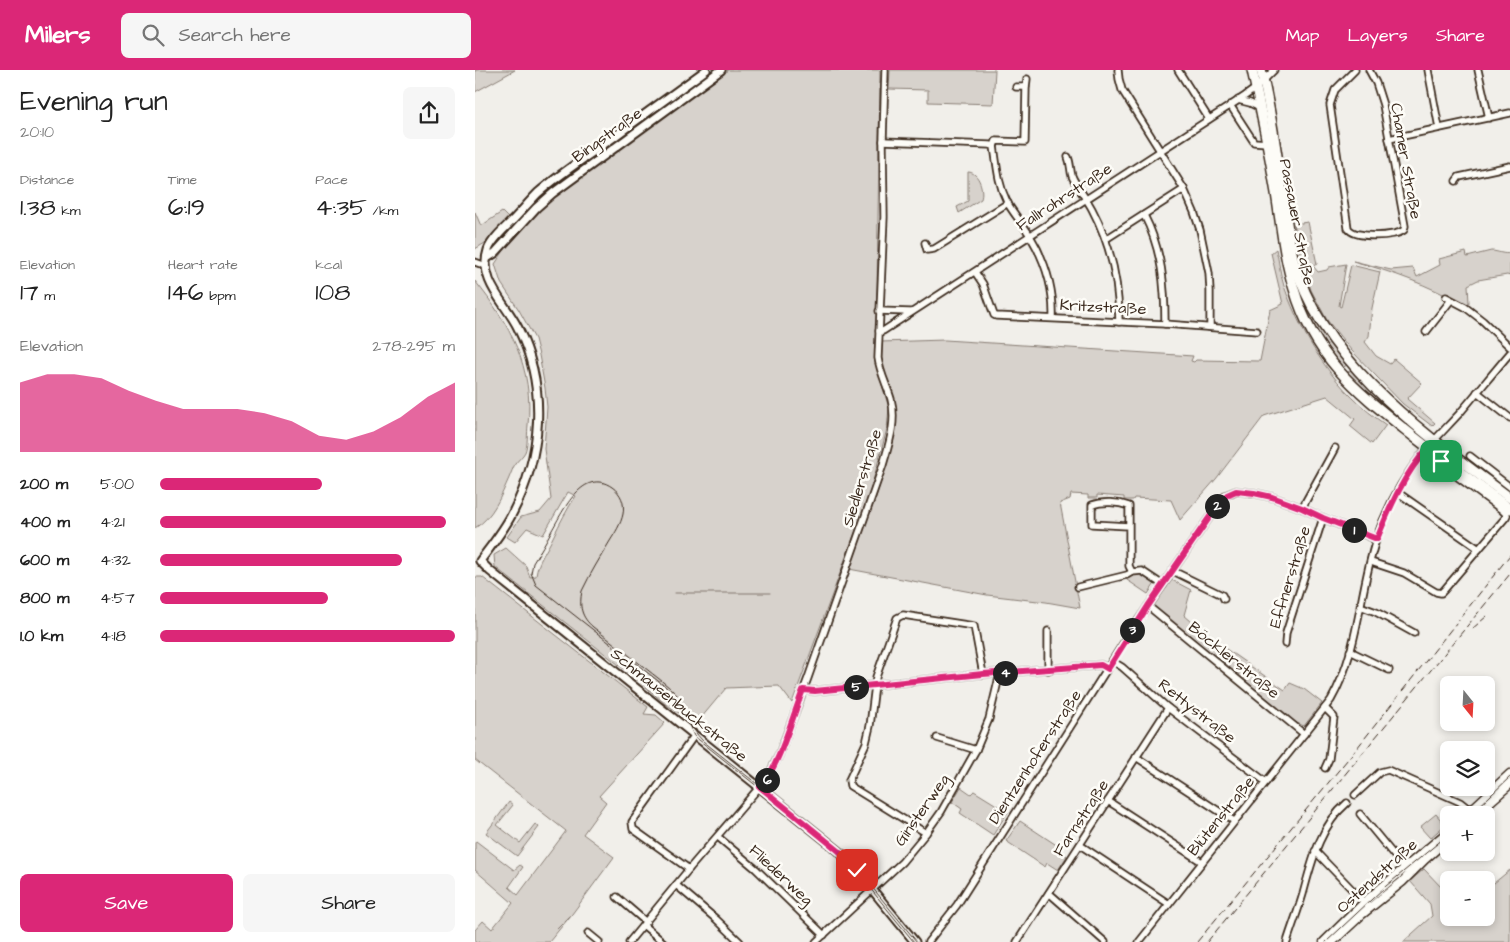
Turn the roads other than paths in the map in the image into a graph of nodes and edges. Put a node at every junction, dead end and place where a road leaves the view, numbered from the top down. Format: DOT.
graph roads {
  1 [pos="706,70"];
  2 [pos="885,70"];
  3 [pos="1119,70"];
  4 [pos="1252,70"];
  5 [pos="1261,70"];
  6 [pos="1274,70"];
  7 [pos="1355,70"];
  8 [pos="1369,70"];
  9 [pos="1428,70"];
  10 [pos="1478,70"];
  11 [pos="717,71"];
  12 [pos="1179,71"];
  13 [pos="1027,79"];
  14 [pos="1263,80"];
  15 [pos="1016,87"];
  16 [pos="1026,87"];
  17 [pos="1256,88"];
  18 [pos="1238,100"];
  19 [pos="1230,105"];
  20 [pos="1260,108"];
  21 [pos="1510,113"];
  22 [pos="1489,118"];
  23 [pos="1209,119"];
  24 [pos="1439,128"];
  25 [pos="1389,139"];
  26 [pos="883,141"];
  27 [pos="1267,143"];
  28 [pos="994,146"];
  29 [pos="1161,151"];
  30 [pos="1068,158"];
  31 [pos="1510,166"];
  32 [pos="1456,180"];
  33 [pos="1184,189"];
  34 [pos="1087,199"];
  35 [pos="1008,203"];
  36 [pos="1144,215"];
  37 [pos="513,220"];
  38 [pos="519,226"];
  39 [pos="1030,235"];
  40 [pos="1106,239"];
  41 [pos="925,243"];
  42 [pos="475,262"];
  43 [pos="486,262"];
  44 [pos="975,272"];
  45 [pos="879,311"];
  46 [pos="912,312"];
  47 [pos="1053,318"];
  48 [pos="1119,322"];
  49 [pos="1165,324"];
  50 [pos="1210,327"];
  51 [pos="879,331"];
  52 [pos="1257,331"];
  53 [pos="1426,332"];
  54 [pos="1510,347"];
  55 [pos="1510,353"];
  56 [pos="1357,369"];
  57 [pos="1345,378"];
  58 [pos="1477,392"];
  59 [pos="1510,418"];
  60 [pos="1435,440"];
  61 [pos="1335,448"];
  62 [pos="1428,448"];
  63 [pos="1471,456"];
  64 [pos="1440,457"];
  65 [pos="1510,487"];
  66 [pos="1397,492"];
  67 [pos="1510,498"];
  68 [pos="1302,508"];
  69 [pos="1510,509"];
  70 [pos="1323,518"];
  71 [pos="1128,526"];
  72 [pos="1377,539"];
  73 [pos="1479,549"];
  74 [pos="1371,562"];
  75 [pos="478,563"];
  76 [pos="1173,570"];
  77 [pos="1132,572"];
  78 [pos="1163,584"];
  79 [pos="1078,587"];
  80 [pos="1224,598"];
  81 [pos="1148,606"];
  82 [pos="1360,606"];
  83 [pos="1048,631"];
  84 [pos="1415,633"];
  85 [pos="1285,644"];
  86 [pos="1350,651"];
  87 [pos="1112,661"];
  88 [pos="1108,669"];
  89 [pos="1048,670"];
  90 [pos="1389,670"];
  91 [pos="1000,673"];
  92 [pos="983,674"];
  93 [pos="874,686"];
  94 [pos="803,690"];
  95 [pos="1168,708"];
  96 [pos="1325,708"];
  97 [pos="1304,734"];
  98 [pos="694,736"];
  99 [pos="937,738"];
  100 [pos="976,750"];
  101 [pos="1136,756"];
  102 [pos="1325,768"];
  103 [pos="1510,774"];
  104 [pos="1266,782"];
  105 [pos="1510,784"];
  106 [pos="760,787"];
  107 [pos="1355,795"];
  108 [pos="1108,801"];
  109 [pos="1347,802"];
  110 [pos="1466,806"];
  111 [pos="1480,806"];
  112 [pos="1482,806"];
  113 [pos="1360,814"];
  114 [pos="1234,821"];
  115 [pos="926,833"];
  116 [pos="718,837"];
  117 [pos="1440,840"];
  118 [pos="1080,845"];
  119 [pos="1440,845"];
  120 [pos="1315,851"];
  121 [pos="1202,862"];
  122 [pos="689,869"];
  123 [pos="1407,871"];
  124 [pos="677,885"];
  125 [pos="872,889"];
  126 [pos="1049,893"];
  127 [pos="617,897"];
  128 [pos="1169,904"];
  129 [pos="1367,906"];
  130 [pos="645,924"];
  131 [pos="588,933"];
  132 [pos="824,935"];
  133 [pos="599,942"];
  134 [pos="629,942"];
  135 [pos="663,942"];
  136 [pos="740,942"];
  137 [pos="817,942"];
  138 [pos="915,942"];
  139 [pos="928,942"];
  140 [pos="1017,942"];
  141 [pos="1105,942"];
  142 [pos="1139,942"];
  143 [pos="1287,942"];
  144 [pos="1324,942"];
  145 [pos="1332,942"];
  1 -- 37 [label="street, Bingstraße"];
  2 -- 26 [label="street, Siedlerstraße"];
  3 -- 29 [label="street"];
  4 -- 17 [label="main road, Passauer Straße"];
  5 -- 14 [label="main road, Passauer Straße"];
  6 -- 14 [label="street, Fallrohrstraße"];
  7 -- 25 [label="street, Chamer Straße"];
  8 -- 25 [label="street, Chamer Straße"];
  9 -- 24 [label="street"];
  10 -- 22 [label="street"];
  11 -- 38 [label="street, Bingstraße"];
  12 -- 23 [label="street"];
  13 -- 16 [label="street"];
  14 -- 17 [label="street, Fallrohrstraße"];
  14 -- 56 [label="main road, Passauer Straße"];
  15 -- 16 [label="street"];
  16 -- 28 [label="street"];
  17 -- 18 [label="street, Fallrohrstraße"];
  17 -- 20 [label="main road, Passauer Straße"];
  18 -- 19 [label="street, Fallrohrstraße"];
  18 -- 20 [label="street"];
  19 -- 23 [label="street, Fallrohrstraße"];
  19 -- 27 [label="street"];
  20 -- 27 [label="main road, Passauer Straße"];
  21 -- 22 [label="street"];
  22 -- 24 [label="street"];
  23 -- 29 [label="street, Fallrohrstraße"];
  24 -- 25 [label="street"];
  26 -- 28 [label="street"];
  26 -- 45 [label="street, Siedlerstraße"];
  27 -- 57 [label="main road, Passauer Straße"];
  28 -- 35 [label="street"];
  29 -- 33 [label="street"];
  29 -- 34 [label="street, Fallrohrstraße"];
  30 -- 34 [label="street"];
  31 -- 32 [label="street"];
  33 -- 36 [label="street"];
  33 -- 50 [label="street"];
  34 -- 39 [label="street, Fallrohrstraße"];
  34 -- 40 [label="street"];
  35 -- 39 [label="street"];
  35 -- 41 [label="street"];
  36 -- 40 [label="street"];
  36 -- 49 [label="street"];
  37 -- 38 [label="street"];
  37 -- 43 [label="street, Bingstraße"];
  38 -- 43 [label="street, Bingstraße"];
  39 -- 44 [label="street, Fallrohrstraße"];
  39 -- 47 [label="street"];
  40 -- 48 [label="street"];
  42 -- 43 [label="street"];
  43 -- 75 [label="street"];
  44 -- 46 [label="street, Fallrohrstraße"];
  44 -- 47 [label="street, Kritzstraße"];
  45 -- 46 [label="street"];
  45 -- 51 [label="street, Siedlerstraße"];
  46 -- 51 [label="street, Fallrohrstraße"];
  47 -- 48 [label="street, Kritzstraße"];
  48 -- 49 [label="street, Kritzstraße"];
  49 -- 50 [label="street, Kritzstraße"];
  50 -- 52 [label="street, Kritzstraße"];
  51 -- 94 [label="street, Siedlerstraße"];
  53 -- 54 [label="street"];
  55 -- 58 [label="street, Blütenstraße"];
  56 -- 57 [label="main road"];
  56 -- 60 [label="main road, Passauer Straße"];
  57 -- 62 [label="main road, Passauer Straße"];
  58 -- 59 [label="street"];
  58 -- 60 [label="street, Blütenstraße"];
  60 -- 62 [label="street, Blütenstraße"];
  60 -- 67 [label="main road, Passauer Straße"];
  61 -- 68 [label="street"];
  62 -- 64 [label="main road, Passauer Straße"];
  62 -- 66 [label="street, Blütenstraße"];
  63 -- 65 [label="street"];
  64 -- 69 [label="main road, Passauer Straße"];
  64 -- 73 [label="street"];
  66 -- 72 [label="street, Blütenstraße"];
  66 -- 73 [label="street"];
  68 -- 70 [label="street, Dientzenhoferstraße"];
  68 -- 76 [label="street, Dientzenhoferstraße"];
  70 -- 72 [label="street, Dientzenhoferstraße"];
  70 -- 85 [label="street, Effnerstraße"];
  71 -- 71 [label="street"];
  71 -- 77 [label="street"];
  72 -- 74 [label="street, Blütenstraße"];
  73 -- 74 [label="street"];
  74 -- 82 [label="street, Blütenstraße"];
  75 -- 98 [label="street, Schmausenbuckstraße"];
  76 -- 78 [label="street, Dientzenhoferstraße"];
  76 -- 80 [label="street"];
  77 -- 78 [label="street"];
  77 -- 79 [label="street"];
  78 -- 81 [label="street, Dientzenhoferstraße"];
  81 -- 87 [label="street, Dientzenhoferstraße"];
  81 -- 97 [label="street, Böcklerstraße"];
  82 -- 84 [label="street"];
  82 -- 86 [label="street, Blütenstraße"];
  83 -- 89 [label="street"];
  86 -- 90 [label="street"];
  86 -- 96 [label="street, Blütenstraße"];
  87 -- 88 [label="street, Dientzenhoferstraße"];
  87 -- 95 [label="street, Rettystraße"];
  88 -- 89 [label="street"];
  88 -- 139 [label="street, Dientzenhoferstraße"];
  89 -- 91 [label="street"];
  91 -- 92 [label="street"];
  91 -- 100 [label="street, Ginsterweg"];
  92 -- 93 [label="street"];
  92 -- 93 [label="street"];
  93 -- 94 [label="street"];
  93 -- 115 [label="street"];
  94 -- 106 [label="street, Siedlerstraße"];
  95 -- 101 [label="street, Farnstraße"];
  95 -- 104 [label="street, Rettystraße"];
  96 -- 97 [label="street, Blütenstraße"];
  96 -- 102 [label="street"];
  97 -- 104 [label="street, Blütenstraße"];
  98 -- 106 [label="street, Schmausenbuckstraße"];
  98 -- 122 [label="street"];
  99 -- 100 [label="street"];
  100 -- 115 [label="street, Ginsterweg"];
  101 -- 108 [label="street, Farnstraße"];
  101 -- 114 [label="street"];
  103 -- 111 [label="main road"];
  104 -- 114 [label="street, Blütenstraße"];
  105 -- 112 [label="main road"];
  106 -- 116 [label="street, Siedlerstraße"];
  106 -- 125 [label="street, Schmausenbuckstraße"];
  107 -- 110 [label="street"];
  108 -- 118 [label="street, Farnstraße"];
  108 -- 121 [label="street"];
  109 -- 120 [label="street"];
  113 -- 123 [label="street"];
  114 -- 121 [label="street, Blütenstraße"];
  115 -- 125 [label="street, Ginsterweg"];
  116 -- 122 [label="street, Siedlerstraße"];
  116 -- 132 [label="street, Fliederweg"];
  117 -- 123 [label="main road, Ostendstraße"];
  118 -- 126 [label="street, Farnstraße"];
  118 -- 128 [label="street"];
  119 -- 123 [label="main road, Ostendstraße"];
  120 -- 129 [label="street"];
  120 -- 143 [label="street"];
  121 -- 128 [label="street, Blütenstraße"];
  122 -- 124 [label="street, Siedlerstraße"];
  123 -- 129 [label="main road, Ostendstraße"];
  124 -- 130 [label="street, Siedlerstraße"];
  124 -- 136 [label="street"];
  125 -- 132 [label="street, Ginsterweg"];
  125 -- 138 [label="street, Schmausenbuckstraße"];
  126 -- 140 [label="street, Farnstraße"];
  126 -- 141 [label="street"];
  127 -- 130 [label="street"];
  128 -- 142 [label="street, Blütenstraße"];
  129 -- 144 [label="main road, Ostendstraße"];
  129 -- 145 [label="main road, Ostendstraße"];
  130 -- 134 [label="street, Siedlerstraße"];
  130 -- 135 [label="street"];
  131 -- 133 [label="street"];
  132 -- 137 [label="street, Ginsterweg"];
}
